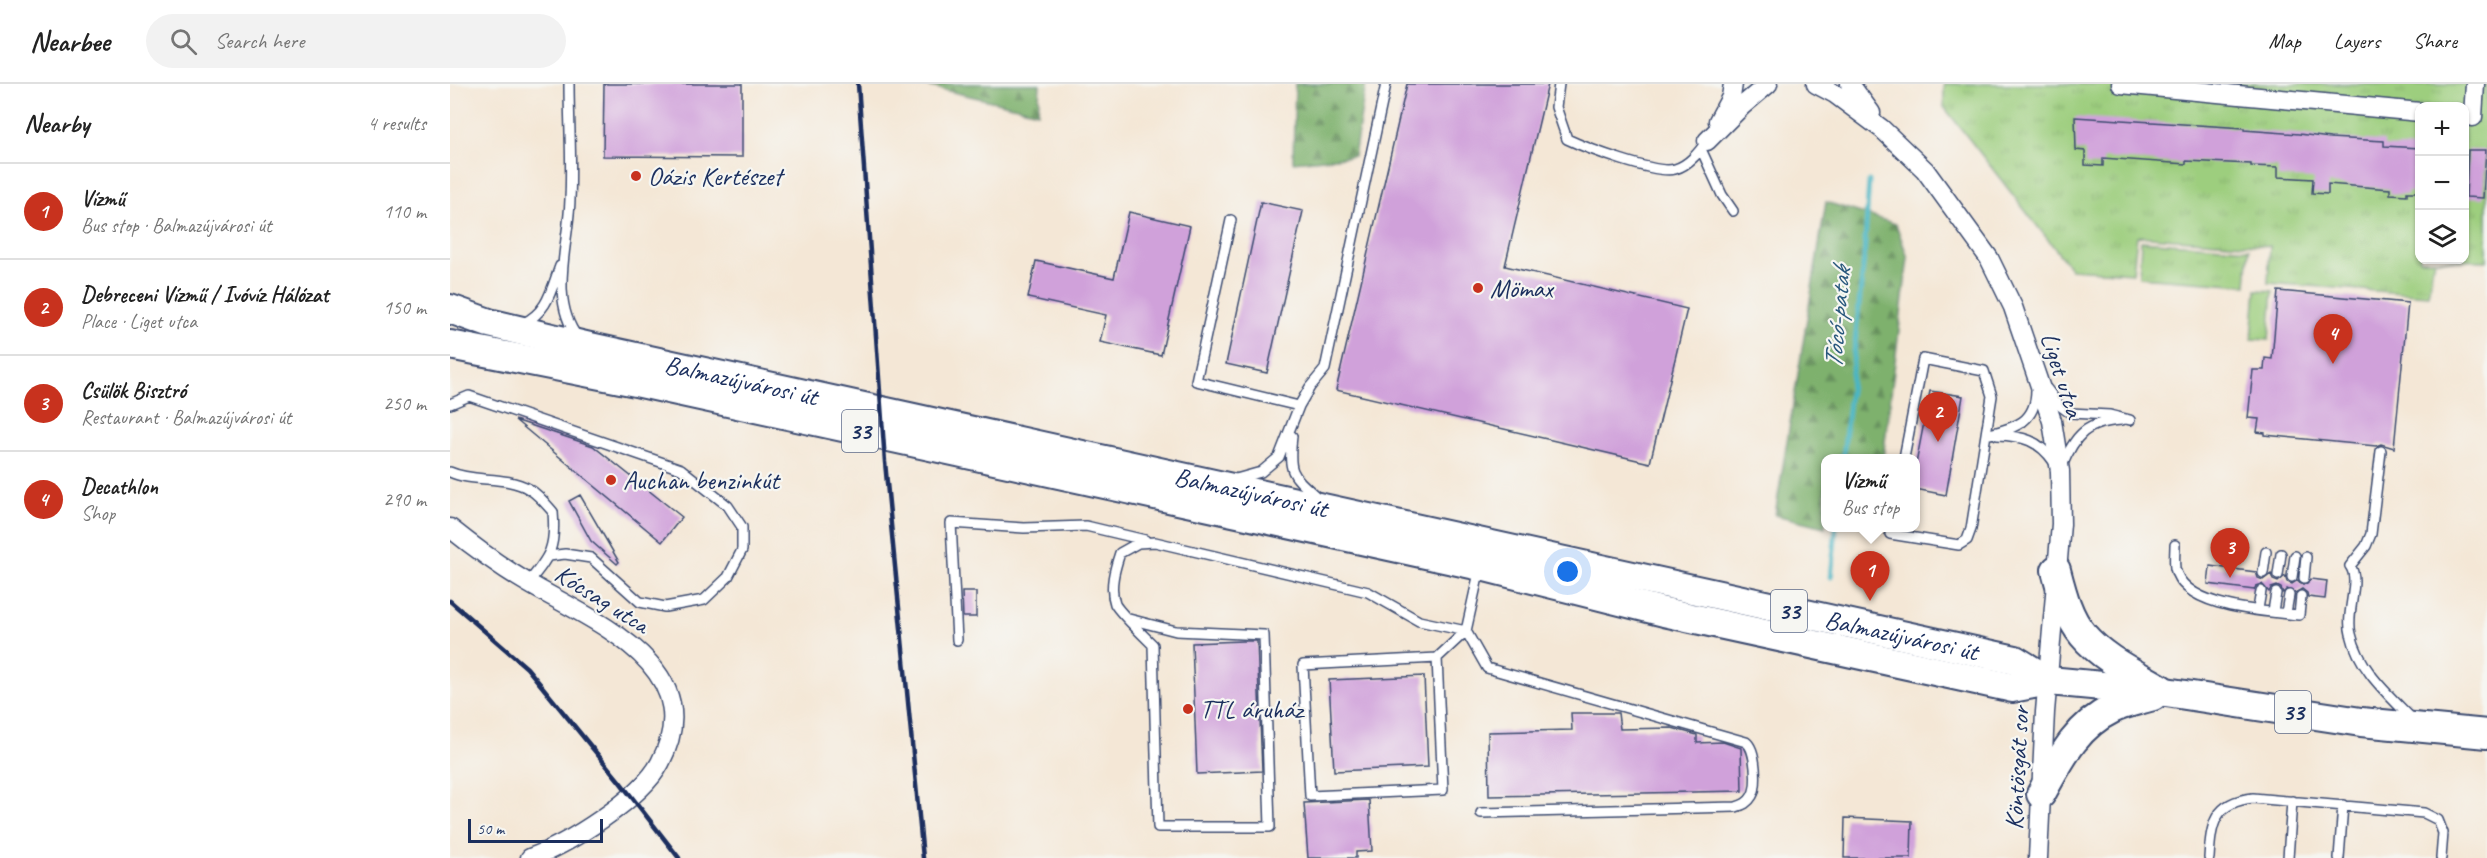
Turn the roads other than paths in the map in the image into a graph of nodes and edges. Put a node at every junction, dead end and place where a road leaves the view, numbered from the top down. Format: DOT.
graph roads {
  1 [pos="569,84"];
  2 [pos="1386,84"];
  3 [pos="1559,84"];
  4 [pos="1733,84"];
  5 [pos="1768,84"];
  6 [pos="1816,84"];
  7 [pos="1850,84"];
  8 [pos="2121,84"];
  9 [pos="2475,84"];
  10 [pos="2415,112"];
  11 [pos="2475,117"];
  12 [pos="1882,129"];
  13 [pos="1704,145"];
  14 [pos="1733,211"];
  15 [pos="1231,220"];
  16 [pos="562,261"];
  17 [pos="450,309"];
  18 [pos="500,325"];
  19 [pos="450,345"];
  20 [pos="586,346"];
  21 [pos="2037,375"];
  22 [pos="450,404"];
  23 [pos="1299,406"];
  24 [pos="1293,425"];
  25 [pos="1986,435"];
  26 [pos="2381,451"];
  27 [pos="1905,454"];
  28 [pos="2060,471"];
  29 [pos="450,472"];
  30 [pos="1219,484"];
  31 [pos="1329,508"];
  32 [pos="450,528"];
  33 [pos="1890,532"];
  34 [pos="1155,542"];
  35 [pos="2175,545"];
  36 [pos="2266,552"];
  37 [pos="2281,554"];
  38 [pos="549,556"];
  39 [pos="2295,556"];
  40 [pos="2306,557"];
  41 [pos="1481,566"];
  42 [pos="2056,570"];
  43 [pos="2263,573"];
  44 [pos="2278,575"];
  45 [pos="2292,577"];
  46 [pos="2304,578"];
  47 [pos="528,583"];
  48 [pos="2261,591"];
  49 [pos="2276,593"];
  50 [pos="2289,595"];
  51 [pos="2301,596"];
  52 [pos="2258,609"];
  53 [pos="2273,611"];
  54 [pos="2286,613"];
  55 [pos="1128,619"];
  56 [pos="1466,631"];
  57 [pos="957,640"];
  58 [pos="1437,658"];
  59 [pos="2049,681"];
  60 [pos="2166,692"];
  61 [pos="2422,729"];
  62 [pos="2487,734"];
  63 [pos="2041,795"];
  64 [pos="2292,801"];
  65 [pos="2343,805"];
  66 [pos="1481,813"];
  67 [pos="548,853"];
  68 [pos="530,858"];
  69 [pos="2038,858"];
  70 [pos="2209,858"];
  71 [pos="2288,858"];
  72 [pos="2339,858"];
  73 [pos="2441,858"];
  1 -- 16 [label="lane"];
  2 -- 23 [label="lane"];
  3 -- 13 [label="lane"];
  4 -- 13 [label="street"];
  5 -- 13 [label="street"];
  6 -- 12 [label="street, Liget utca"];
  7 -- 12 [label="street, Liget utca"];
  8 -- 10 [label="street"];
  9 -- 11 [label="street"];
  12 -- 21 [label="street, Liget utca"];
  13 -- 14 [label="lane"];
  15 -- 23 [label="lane"];
  16 -- 18 [label="lane"];
  16 -- 20 [label="lane"];
  17 -- 18 [label="main road, Balmazújvárosi út / 33"];
  18 -- 20 [label="main road, Balmazújvárosi út / 33"];
  19 -- 41 [label="main road, Balmazújvárosi út / 33"];
  20 -- 30 [label="main road, Balmazújvárosi út / 33"];
  21 -- 25 [label="lane"];
  21 -- 28 [label="street, Liget utca"];
  21 -- 28 [label="lane"];
  22 -- 38 [label="lane"];
  23 -- 24 [label="lane"];
  24 -- 30 [label="lane"];
  24 -- 31 [label="lane"];
  25 -- 27 [label="lane"];
  25 -- 28 [label="lane"];
  25 -- 33 [label="lane"];
  26 -- 61 [label="lane"];
  28 -- 42 [label="street, Liget utca"];
  29 -- 38 [label="lane"];
  30 -- 31 [label="main road, Balmazújvárosi út / 33"];
  31 -- 59 [label="main road, Balmazújvárosi út / 33"];
  32 -- 47 [label="street, Kócsag utca"];
  34 -- 55 [label="lane"];
  34 -- 56 [label="lane"];
  34 -- 57 [label="lane"];
  35 -- 52 [label="lane"];
  36 -- 43 [label="lane"];
  37 -- 44 [label="lane"];
  38 -- 47 [label="lane"];
  39 -- 45 [label="lane"];
  40 -- 46 [label="lane"];
  41 -- 56 [label="lane"];
  41 -- 59 [label="main road, Balmazújvárosi út / 33"];
  42 -- 59 [label="street, Liget utca"];
  42 -- 60 [label="main road"];
  47 -- 67 [label="street, Kócsag utca"];
  48 -- 52 [label="lane"];
  49 -- 53 [label="lane"];
  50 -- 54 [label="lane"];
  51 -- 54 [label="lane"];
  52 -- 53 [label="lane"];
  53 -- 54 [label="lane"];
  55 -- 55 [label="lane"];
  56 -- 58 [label="lane"];
  56 -- 66 [label="lane"];
  58 -- 58 [label="lane"];
  59 -- 60 [label="main road, Balmazújvárosi út / 33"];
  59 -- 63 [label="street, Köntösgát sor"];
  60 -- 61 [label="main road, Balmazújvárosi út / 33"];
  60 -- 63 [label="main road"];
  61 -- 62 [label="main road, Balmazújvárosi út / 33"];
  63 -- 69 [label="street, Köntösgát sor"];
  64 -- 65 [label="lane"];
  64 -- 70 [label="lane"];
  64 -- 71 [label="lane"];
  65 -- 72 [label="lane"];
  65 -- 73 [label="lane"];
  67 -- 68 [label="street, Kócsag utca"];
}
